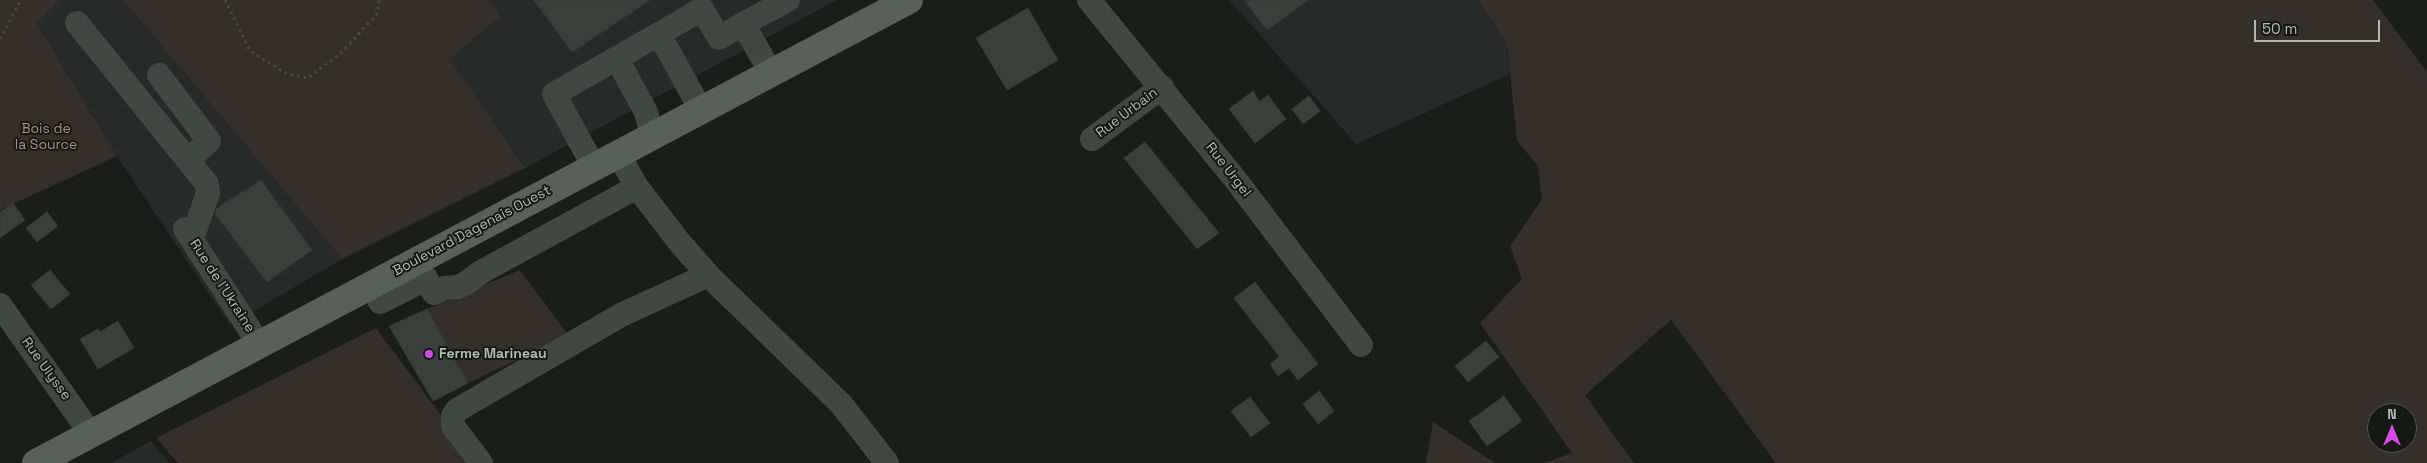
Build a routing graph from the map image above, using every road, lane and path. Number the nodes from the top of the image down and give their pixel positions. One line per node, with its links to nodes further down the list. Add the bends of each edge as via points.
1 (20, 0): 11 (path)
2 (226, 0): 3 (path, via 250,50 287,74 308,78 342,52 377,14)
3 (379, 0)
4 (788, 0): 9 (street)
5 (909, 0): 7 (main road, Boulevard Dagenais Ouest)
6 (1089, 0): 15 (street, Rue Urgel)
7 (880, 7): 13 (main road, Boulevard Dagenais Ouest)
8 (77, 23): 20 (street)
9 (743, 24): 10 (street, via 719,38 702,9); 13 (street)
10 (659, 34): 12 (street); 16 (street)
11 (0, 38)
12 (617, 59): 17 (street, via 646,112); 21 (street, via 554,94)
13 (771, 73): 16 (main road, Boulevard Dagenais Ouest)
14 (159, 75): 20 (street, via 209,141)
15 (1162, 87): 18 (street, Rue Urbain); 27 (street, Rue Urgel)
16 (701, 110): 17 (main road, Boulevard Dagenais Ouest)
17 (652, 136): 19 (main road, Boulevard Dagenais Ouest)
18 (1092, 139)
19 (618, 154): 21 (main road, Boulevard Dagenais Ouest); 22 (street)
20 (188, 160): 26 (street, Rue de l'Ukraine, via 209,188 195,230 187,233)
21 (594, 167): 23 (main road, Boulevard Dagenais Ouest)
22 (637, 187): 23 (street, via 458,287 434,293); 24 (street)
23 (421, 270): 26 (main road, Boulevard Dagenais Ouest, via 372,284)
24 (708, 275): 30 (street, via 621,315 457,410 453,426); 31 (street, via 841,404)
25 (0, 305): 28 (street, Rue Ulysse)
26 (259, 344): 28 (main road, Boulevard Dagenais Ouest)
27 (1361, 345)
28 (91, 434): 29 (main road, Boulevard Dagenais Ouest)
29 (45, 461)
30 (481, 463)
31 (887, 463)

